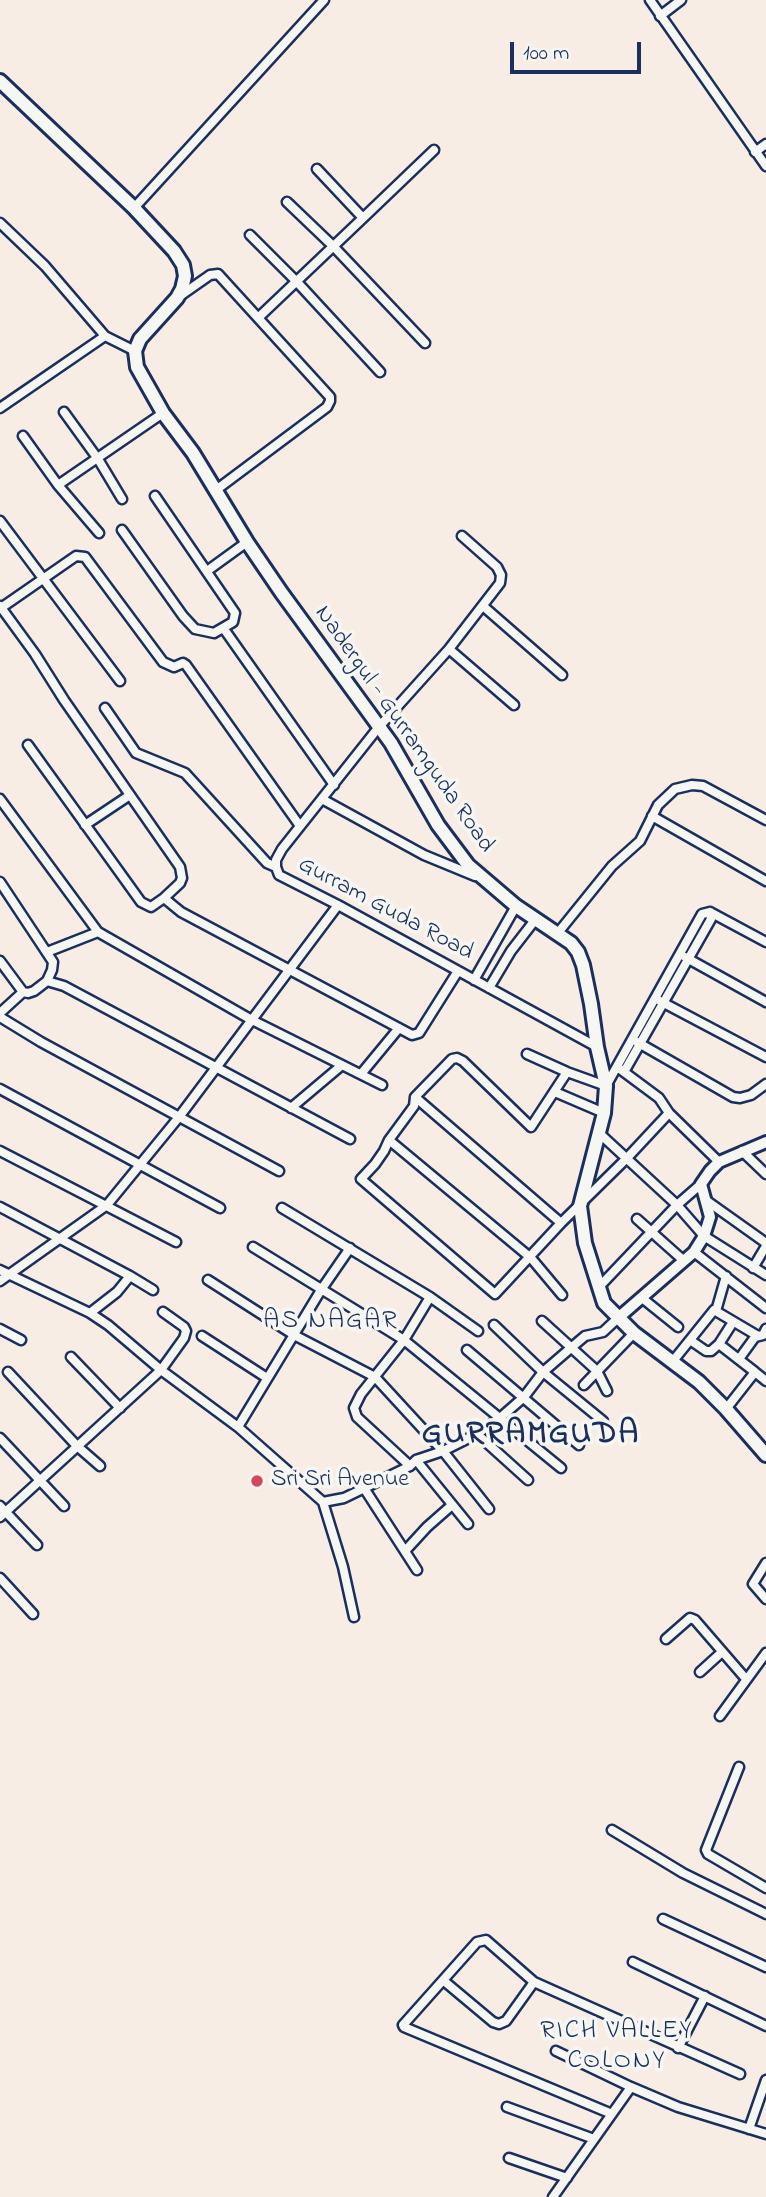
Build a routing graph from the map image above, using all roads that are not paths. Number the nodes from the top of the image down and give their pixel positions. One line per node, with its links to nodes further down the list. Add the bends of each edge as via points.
1 (324, 0): 12 (street)
2 (650, 0): 4 (street)
3 (681, 0): 4 (street)
4 (660, 16): 8 (street)
5 (0, 81): 12 (main road)
6 (766, 144): 8 (street)
7 (434, 150): 13 (street)
8 (755, 152): 9 (street)
9 (766, 166)
10 (317, 169): 13 (street)
11 (286, 202): 16 (street)
12 (134, 208): 18 (main road, via 183,265 185,276)
13 (363, 218): 16 (street)
14 (0, 223): 20 (street, via 46,265)
15 (250, 235): 17 (street)
16 (334, 247): 17 (street); 21 (street)
17 (297, 282): 19 (street); 23 (street)
18 (177, 298): 19 (street, via 215,274); 22 (main road, via 147,329)
19 (259, 317): 30 (street, via 330,401)
20 (105, 336): 22 (street); 24 (street)
21 (425, 343)
22 (135, 351): 26 (main road, Nadergul - Gurramguda Road, via 137,367)
23 (380, 372)
24 (0, 408)
25 (64, 412): 28 (street)
26 (163, 413): 28 (street); 30 (main road, Nadergul - Gurramguda Road)
27 (23, 436): 29 (street)
28 (98, 459): 29 (street); 32 (street)
29 (58, 485): 35 (street)
30 (216, 490): 37 (main road, Nadergul - Gurramguda Road)
31 (155, 496): 38 (street)
32 (122, 499)
33 (0, 520): 39 (street)
34 (122, 530): 42 (street, via 190,625 208,633)
35 (99, 533)
36 (462, 537): 40 (street, Gurram Guda Road, via 501,575)
37 (247, 542): 38 (street); 48 (main road, Nadergul - Gurramguda Road)
38 (207, 571): 42 (street, via 235,613)
39 (43, 579): 41 (street); 45 (street); 57 (street, via 76,556 89,560 163,662 186,665)
40 (483, 606): 43 (street, Gurram Guda Road); 44 (street)
41 (1, 607): 51 (street)
42 (224, 629): 50 (street)
43 (449, 649): 46 (street); 48 (street, Gurram Guda Road)
44 (562, 675)
45 (120, 681)
46 (514, 705)
47 (105, 708): 58 (street, via 136,753 185,773 267,863)
48 (378, 728): 50 (street, Gurram Guda Road); 59 (main road, Nadergul - Gurramguda Road, via 438,825 468,865)
49 (29, 745): 56 (street)
50 (334, 785): 53 (street, Gurram Guda Road)
51 (130, 795): 56 (street); 62 (street, via 182,873 180,883)
52 (0, 799): 67 (street)
53 (322, 799): 57 (street, Gurram Guda Road); 59 (street, via 424,855)
54 (652, 816): 55 (street, via 657,805 676,789 692,785 716,791); 60 (street); 68 (street, via 640,841 612,866)
55 (766, 820)
56 (85, 825): 62 (street, via 141,902 151,906)
57 (300, 826): 58 (street, Gurram Guda Road, via 282,849)
58 (276, 867): 63 (street, Gurram Guda Road, via 279,875)
59 (488, 881): 64 (main road, Nadergul - Gurramguda Road)
60 (766, 881)
61 (0, 882): 70 (street)
62 (164, 898): 74 (street, via 181,912)
63 (338, 905): 74 (street); 75 (street, Gurram Guda Road)
64 (516, 906): 66 (main road, Nadergul - Gurramguda Road); 76 (street)
65 (710, 912): 69 (street); 71 (street, via 702,914); 72 (street, via 711,919)
66 (535, 920): 68 (main road, Nadergul - Gurramguda Road); 78 (street)
67 (98, 932): 70 (street); 83 (street)
68 (557, 933): 86 (main road, Nadergul - Gurramguda Road, via 571,943 583,965)
69 (766, 942)
70 (47, 951): 77 (street, via 53,962)
71 (680, 954): 72 (street); 80 (street)
72 (688, 959): 80 (street); 81 (street)
73 (0, 961): 79 (street)
74 (289, 970): 83 (street); 84 (street)
75 (458, 971): 76 (street, Gurram Guda Road); 84 (street, via 419,1033 412,1035)
76 (474, 980): 78 (street, Gurram Guda Road)
77 (47, 981): 79 (street, via 34,991); 90 (street)
78 (489, 988): 86 (street, Gurram Guda Road)
79 (23, 992): 82 (street)
80 (659, 1001): 85 (street); 88 (street)
81 (766, 1002)
82 (0, 1015): 103 (street)
83 (250, 1019): 89 (street); 90 (street)
84 (399, 1028): 93 (street)
85 (636, 1041): 91 (street); 94 (street, via 733,1097 751,1095)
86 (597, 1047): 96 (main road, Nadergul - Gurramguda Road)
87 (527, 1054): 92 (street)
88 (766, 1057)
89 (342, 1065): 93 (street); 100 (street)
90 (215, 1068): 100 (street); 103 (street)
91 (621, 1069): 96 (street); 101 (street, via 659,1098)
92 (567, 1072): 96 (street); 98 (street)
93 (361, 1074): 95 (street)
94 (766, 1084)
95 (382, 1085)
96 (606, 1086): 102 (main road, Nadergul - Gurramguda Road)
97 (0, 1089): 112 (street)
98 (555, 1092): 99 (street, via 531,1127 457,1058); 102 (street)
99 (415, 1097): 106 (street, via 414,1106); 124 (street)
100 (291, 1108): 105 (street)
101 (669, 1113): 110 (street); 111 (street)
102 (604, 1114): 104 (main road, Nadergul - Gurramguda Road)
103 (179, 1116): 112 (street); 113 (street)
104 (599, 1133): 110 (street); 119 (main road, Nadergul - Gurramguda Road)
105 (350, 1139)
106 (389, 1140): 133 (street); 133 (street, via 361,1179 495,1294)
107 (766, 1142): 109 (street)
108 (0, 1151): 117 (street)
109 (742, 1151): 111 (street); 114 (street)
110 (627, 1158): 118 (street); 119 (street)
111 (719, 1161): 115 (street)
112 (140, 1165): 117 (street); 121 (street)
113 (279, 1171)
114 (766, 1174)
115 (701, 1184): 116 (street); 118 (street)
116 (707, 1201): 126 (street, via 710,1217); 129 (street)
117 (107, 1205): 127 (street); 128 (street)
118 (677, 1205): 125 (street); 126 (street)
119 (580, 1206): 124 (street); 143 (main road, Nadergul - Gurramguda Road, via 585,1243)
120 (0, 1207): 127 (street)
121 (220, 1208)
122 (282, 1208): 131 (street)
123 (637, 1219): 125 (street)
124 (561, 1223): 133 (street)
125 (652, 1231): 134 (street); 143 (street)
126 (704, 1236): 132 (street); 135 (street)
127 (60, 1239): 138 (street); 139 (street)
128 (176, 1242)
129 (766, 1244): 135 (street)
130 (253, 1247): 145 (street)
131 (351, 1248): 145 (street); 147 (street)
132 (694, 1252): 134 (street); 140 (street)
133 (531, 1258): 146 (street)
134 (683, 1260): 148 (street)
135 (753, 1268): 137 (street)
136 (0, 1270): 138 (street)
137 (766, 1275)
138 (9, 1276): 142 (street); 152 (street)
139 (130, 1276): 144 (street); 152 (street)
140 (726, 1276): 149 (street); 150 (street)
141 (208, 1280): 162 (street)
142 (0, 1281)
143 (599, 1287): 153 (main road, Nadergul - Gurramguda Road, via 604,1303)
144 (153, 1290)
145 (321, 1290): 162 (street); 166 (street)
146 (562, 1295)
147 (430, 1297): 160 (street); 166 (street)
148 (642, 1298): 153 (street); 157 (street)
149 (766, 1308)
150 (716, 1311): 155 (street); 167 (street, via 710,1312)
151 (163, 1312): 174 (street, via 186,1331)
152 (90, 1314): 174 (street)
153 (618, 1318): 161 (main road, Nadergul - Gurramguda Road); 169 (street, via 603,1332 585,1336)
154 (542, 1321): 169 (street)
155 (733, 1322): 164 (street); 168 (street)
156 (494, 1325): 177 (street)
157 (678, 1327)
158 (0, 1329): 165 (street)
159 (766, 1329): 164 (street)
160 (478, 1331)
161 (634, 1333): 173 (main road, Nadergul - Gurramguda Road); 175 (street)
162 (295, 1335): 179 (street); 180 (street)
163 (202, 1336): 180 (street)
164 (758, 1336): 172 (street)
165 (21, 1340)
166 (404, 1340): 179 (street); 187 (street)
167 (690, 1340): 168 (street, via 705,1351); 173 (street)
168 (719, 1343): 172 (street)
169 (572, 1348): 175 (street); 177 (street)
170 (467, 1350): 184 (street)
171 (71, 1357): 185 (street)
172 (738, 1359): 178 (street)
173 (673, 1361): 186 (main road, Nadergul - Gurramguda Road)
174 (161, 1370): 185 (street); 189 (street)
175 (597, 1371): 182 (street); 183 (street)
176 (8, 1372): 193 (street)
177 (543, 1372): 184 (street); 188 (street)
178 (755, 1372): 181 (street); 186 (street)
179 (375, 1377): 194 (street); 196 (street, via 354,1408 357,1417)
180 (267, 1378): 189 (street)
181 (766, 1381)
182 (584, 1385)
183 (607, 1391)
184 (524, 1397): 187 (street); 192 (street)
185 (120, 1408): 193 (street)
186 (726, 1409): 195 (main road, Nadergul - Gurramguda Road)
187 (500, 1418): 190 (street); 198 (street)
188 (603, 1421)
189 (238, 1427): 202 (street)
190 (477, 1434): 194 (street); 199 (street)
191 (0, 1438): 200 (street)
192 (579, 1445)
193 (78, 1446): 197 (street); 200 (street)
194 (443, 1451): 196 (street); 205 (street)
195 (766, 1455)
196 (413, 1463): 201 (street); 203 (street)
197 (100, 1466)
198 (561, 1468)
199 (528, 1480)
200 (38, 1481): 204 (street); 206 (street)
201 (363, 1488): 202 (street); 209 (street)
202 (323, 1502): 215 (street)
203 (452, 1505): 207 (street); 209 (street)
204 (64, 1506)
205 (489, 1509)
206 (2, 1512): 208 (street)
207 (468, 1524)
208 (37, 1545)
209 (405, 1551): 211 (street)
210 (766, 1563): 213 (street, via 753,1584)
211 (416, 1570)
212 (0, 1578): 214 (street)
213 (766, 1599)
214 (33, 1614)
215 (354, 1617)
216 (666, 1639): 217 (street, via 690,1618)
217 (722, 1652): 219 (street); 220 (street)
218 (766, 1653): 220 (street)
219 (699, 1672)
220 (746, 1679): 221 (street)
221 (720, 1716)
222 (738, 1766): 224 (street, via 706,1850)
223 (612, 1830): 225 (street, via 683,1873)
224 (766, 1888)
225 (766, 1914)
226 (663, 1919): 228 (street)
227 (633, 1962): 231 (street)
228 (766, 1967)
229 (444, 1981): 230 (street, via 486,1940); 230 (street, via 499,2024); 239 (street, via 404,2027)
230 (534, 1982): 233 (street)
231 (705, 1996): 232 (street); 233 (street)
232 (766, 2026)
233 (678, 2048): 235 (street)
234 (556, 2051): 237 (street)
235 (740, 2074)
236 (766, 2080): 240 (street)
237 (631, 2087): 239 (street); 240 (street)
238 (507, 2107): 242 (street)
239 (612, 2114): 242 (street)
240 (749, 2129): 241 (street)
241 (766, 2134)
242 (594, 2139): 244 (street)
243 (509, 2158): 244 (street)
244 (567, 2178): 245 (street)
245 (553, 2197)

